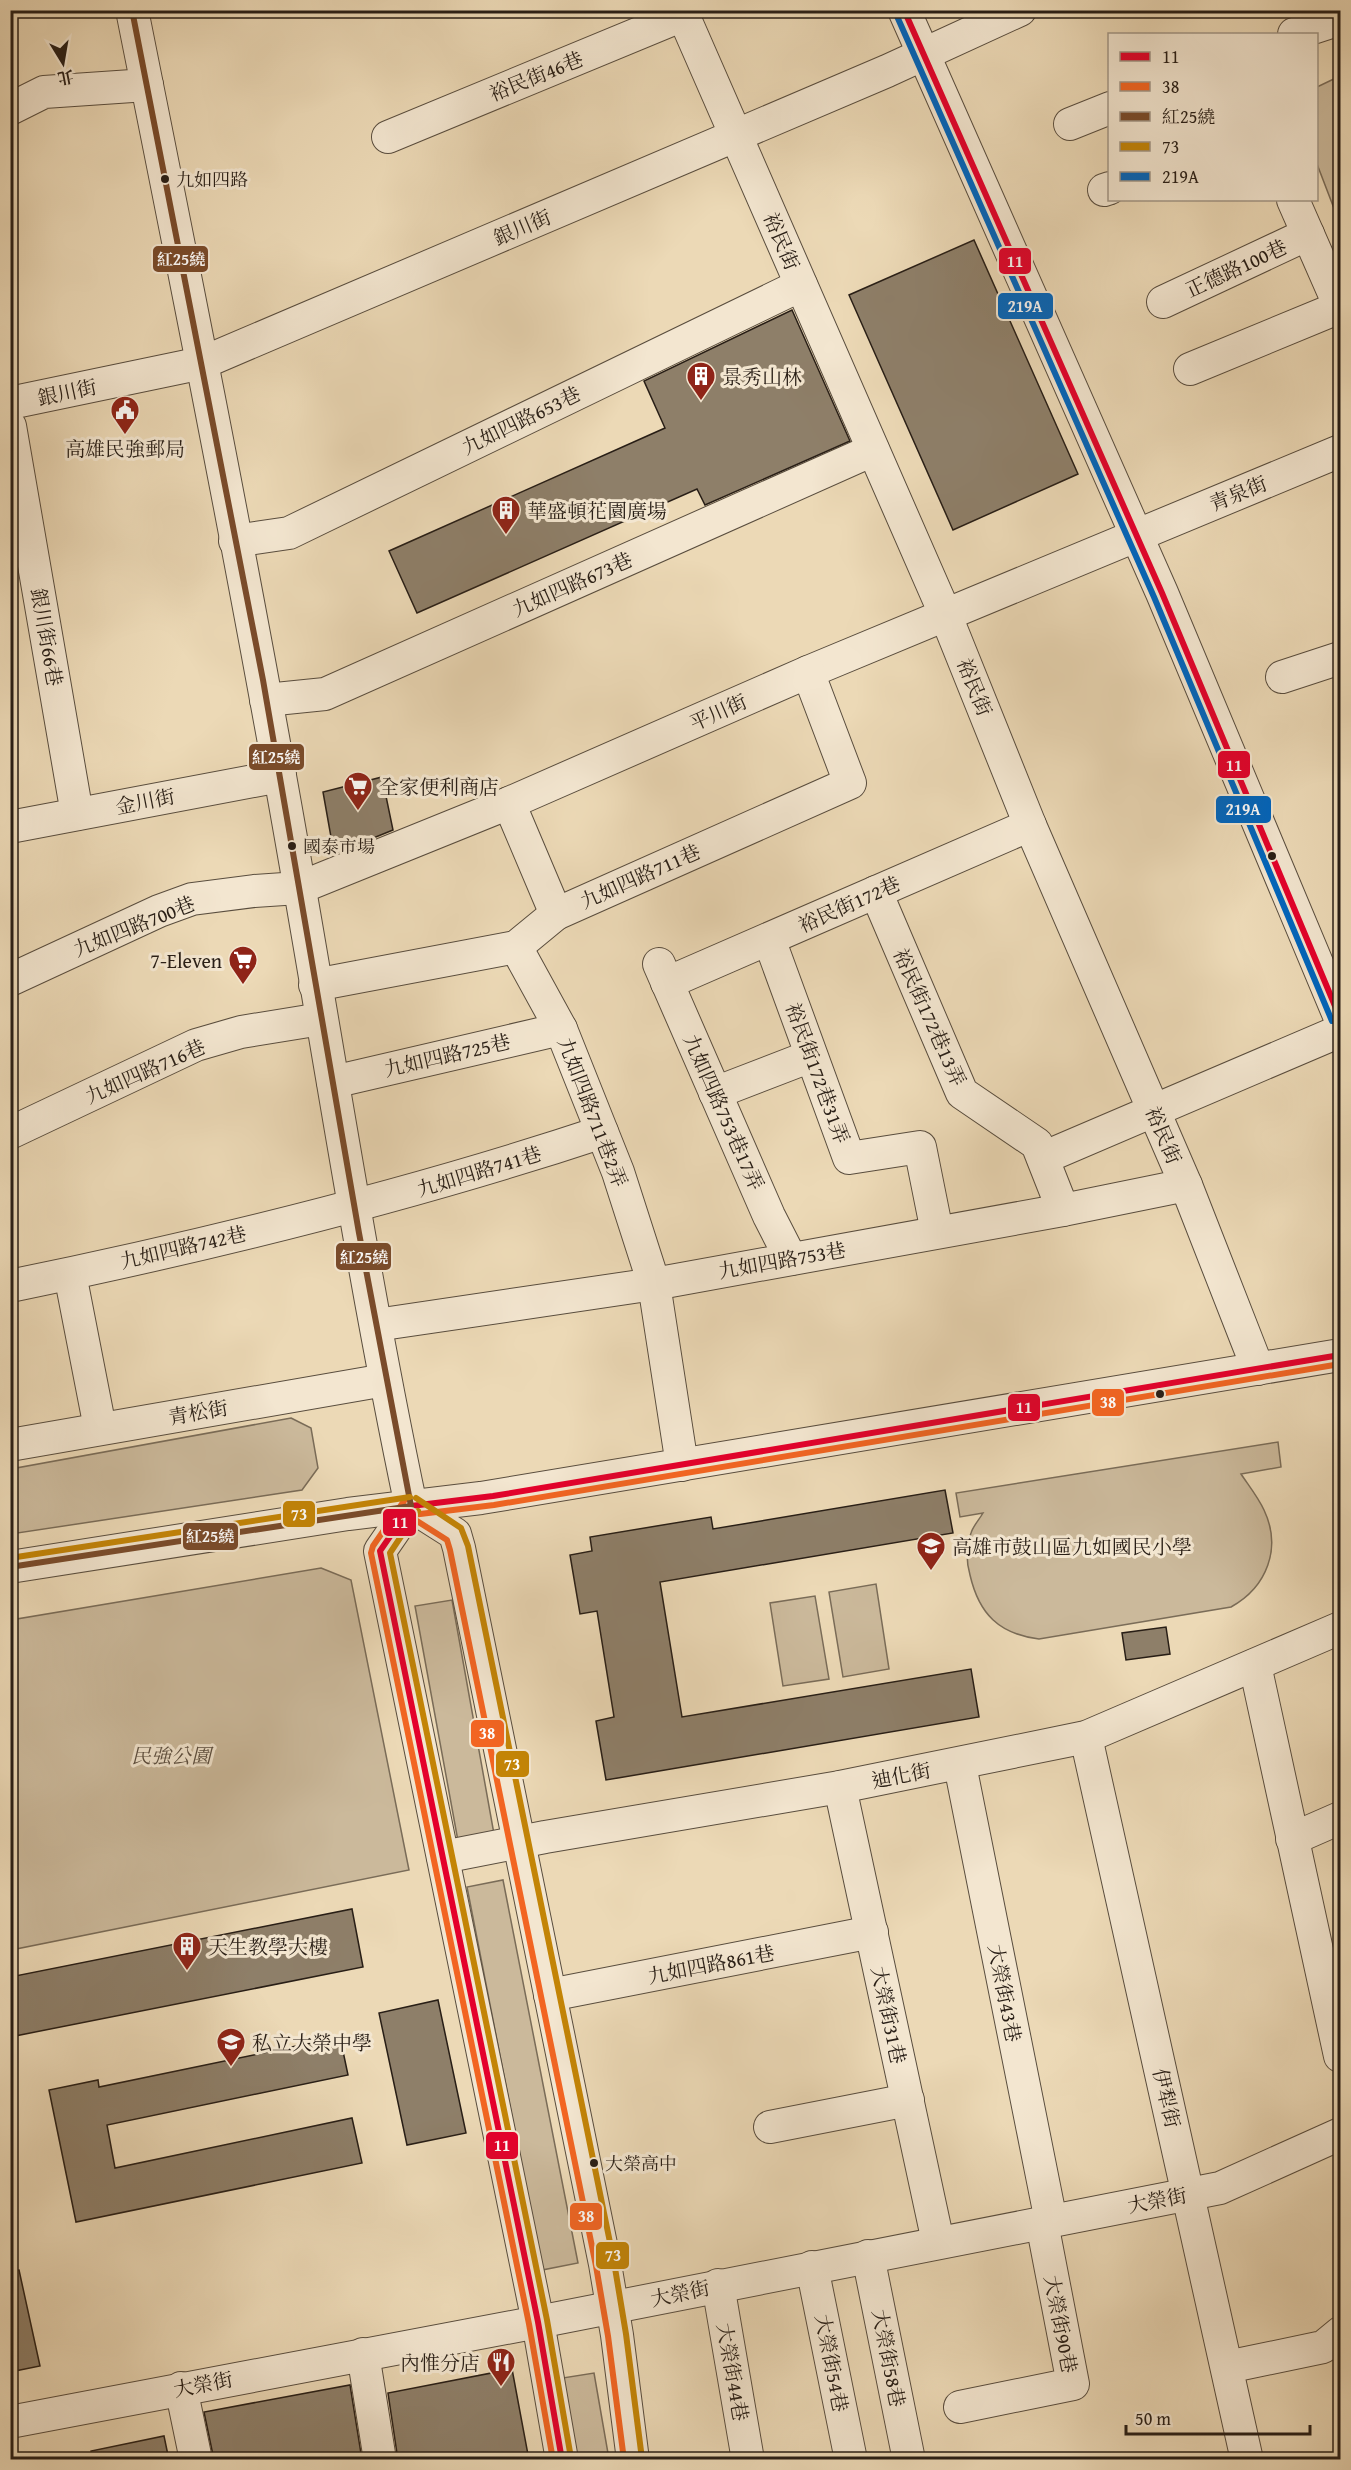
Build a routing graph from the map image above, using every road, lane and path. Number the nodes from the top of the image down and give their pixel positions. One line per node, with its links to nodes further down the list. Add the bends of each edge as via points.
1 (132, 10): 8 (street)
2 (904, 10): 7 (street)
3 (1020, 10): 7 (street, 銀川街)
4 (682, 13): 12 (street, 裕民街); 13 (street, 裕民街46巷)
5 (1341, 19): 6 (street)
6 (1297, 33)
7 (924, 54): 12 (street, 銀川街); 25 (street)
8 (147, 85): 9 (street, via 44,92); 19 (street)
9 (10, 109)
10 (1108, 109): 11 (street)
11 (1071, 124)
12 (737, 135): 16 (street, 裕民街); 19 (street, 銀川街)
13 (388, 137)
14 (1293, 201): 15 (street)
15 (1308, 234): 17 (street, 正德路100巷); 18 (street)
16 (801, 285): 23 (street, 裕民街); 26 (street, 九如四路653巷, via 289,532)
17 (1163, 302)
18 (1340, 307): 20 (street)
19 (202, 363): 21 (street, 銀川街); 26 (street)
20 (1190, 369)
21 (10, 404)
22 (10, 426): 34 (street, 銀川街66巷)
23 (873, 450): 27 (street, 裕民街); 31 (street, 九如四路673巷, via 325,694)
24 (1341, 451): 25 (street, 青泉街)
25 (1136, 535): 27 (street, 平川街); 45 (street)
26 (235, 541): 31 (street)
27 (946, 616): 29 (street, 平川街); 35 (street, 裕民街)
28 (1341, 658): 30 (street)
29 (808, 672): 33 (street, 平川街); 39 (street, 九如四路711巷, via 850,783)
30 (1282, 677)
31 (266, 700): 32 (street)
32 (280, 776): 34 (street, 金川街); 37 (street)
33 (509, 803): 37 (street, 平川街); 39 (street)
34 (77, 814): 36 (street, 金川街)
35 (1030, 825): 38 (street, 裕民街172巷); 52 (street, 裕民街)
36 (10, 827)
37 (299, 888): 43 (street, 九如四路700巷, via 192,899); 44 (street)
38 (876, 892): 40 (street, 裕民街172巷); 55 (street, 裕民街172巷13弄, via 962,1093 1037,1144)
39 (556, 914): 41 (street, 九如四路711巷)
40 (769, 939): 42 (street, 裕民街172巷); 49 (street, 裕民街172巷31弄)
41 (516, 947): 44 (street, 九如四路711巷); 47 (street, 九如四路711巷2弄)
42 (663, 973): 51 (street, 九如四路753巷17弄)
43 (10, 980)
44 (315, 985): 46 (street)
45 (1341, 1018)
46 (321, 1019): 50 (street); 54 (street, 九如四路716巷, via 241,1032 196,1045)
47 (561, 1029): 50 (street, 九如四路725巷); 53 (street, 九如四路711巷2弄)
48 (1341, 1031): 52 (street)
49 (811, 1056): 51 (street); 59 (street, 裕民街172巷31弄, via 849,1158 920,1147)
50 (333, 1082): 57 (street)
51 (715, 1093): 60 (street, 九如四路753巷17弄)
52 (1154, 1112): 55 (street); 56 (street, 裕民街)
53 (602, 1132): 57 (street, 九如四路741巷); 62 (street, 九如四路711巷2弄)
54 (10, 1133)
55 (1043, 1158): 58 (street, 裕民街172巷13弄)
56 (1186, 1185): 58 (street, 九如四路753巷); 66 (street, 裕民街)
57 (355, 1207): 61 (street, 九如四路742巷); 64 (street)
58 (1063, 1210): 59 (street, 九如四路753巷)
59 (937, 1232): 60 (street, 九如四路753巷)
60 (791, 1259): 62 (street, 九如四路753巷)
61 (70, 1274): 63 (street, 九如四路742巷); 68 (street)
62 (654, 1284): 64 (street, 九如四路753巷); 70 (street, 九如四路711巷2弄)
63 (10, 1286)
64 (376, 1325): 67 (street)
65 (1341, 1355): 66 (street)
66 (1258, 1368): 70 (street)
67 (385, 1380): 68 (street, 青松街); 71 (street)
68 (100, 1428): 69 (street, 青松街)
69 (10, 1445)
70 (682, 1465): 71 (street)
71 (411, 1506): 72 (street); 80 (street, via 455,1534); 81 (street, via 380,1551)
72 (10, 1567)
73 (1341, 1628): 74 (street, 迪化街)
74 (1255, 1665): 75 (street, 迪化街); 79 (street)
75 (1086, 1737): 76 (street, 迪化街); 89 (street, 伊犁街)
76 (960, 1764): 77 (street, 迪化街); 90 (street, 大榮街43巷)
77 (840, 1787): 80 (street, 迪化街); 82 (street, 大榮街31巷)
78 (1341, 1818): 79 (street)
79 (1292, 1839): 83 (street)
80 (519, 1842): 81 (street, 迪化街); 84 (street)
81 (443, 1857): 96 (street)
82 (872, 1932): 84 (street, 九如四路861巷); 86 (street, 大榮街31巷)
83 (1332, 1967): 85 (street)
84 (550, 1995): 95 (street)
85 (1341, 2056)
86 (908, 2100): 87 (street); 91 (street, 大榮街31巷)
87 (770, 2127)
88 (1341, 2134): 89 (street, 大榮街, via 1220,2188)
89 (1189, 2194): 90 (street, 大榮街); 99 (street, 伊犁街)
90 (1047, 2222): 91 (street, 大榮街); 101 (street, 大榮街90巷, via 1073,2384)
91 (938, 2242): 92 (street, 大榮街)
92 (868, 2256): 93 (street, 大榮街); 109 (street, 大榮街58巷)
93 (813, 2267): 94 (street, 大榮街); 108 (street, 大榮街54巷)
94 (718, 2285): 95 (street, 大榮街); 107 (street, 大榮街44巷)
95 (612, 2307): 96 (street, 大榮街); 106 (street)
96 (538, 2322): 98 (street, 大榮街); 105 (street)
97 (1341, 2332): 99 (street, via 1323,2347)
98 (363, 2354): 100 (street, 大榮街); 104 (street)
99 (1227, 2367): 110 (street, 伊犁街)
100 (181, 2388): 102 (street, 大榮街); 103 (street)
101 (960, 2407)
102 (10, 2422)
103 (196, 2460)
104 (380, 2460)
105 (562, 2460)
106 (633, 2460)
107 (748, 2460)
108 (851, 2460)
109 (909, 2460)
110 (1247, 2460)

